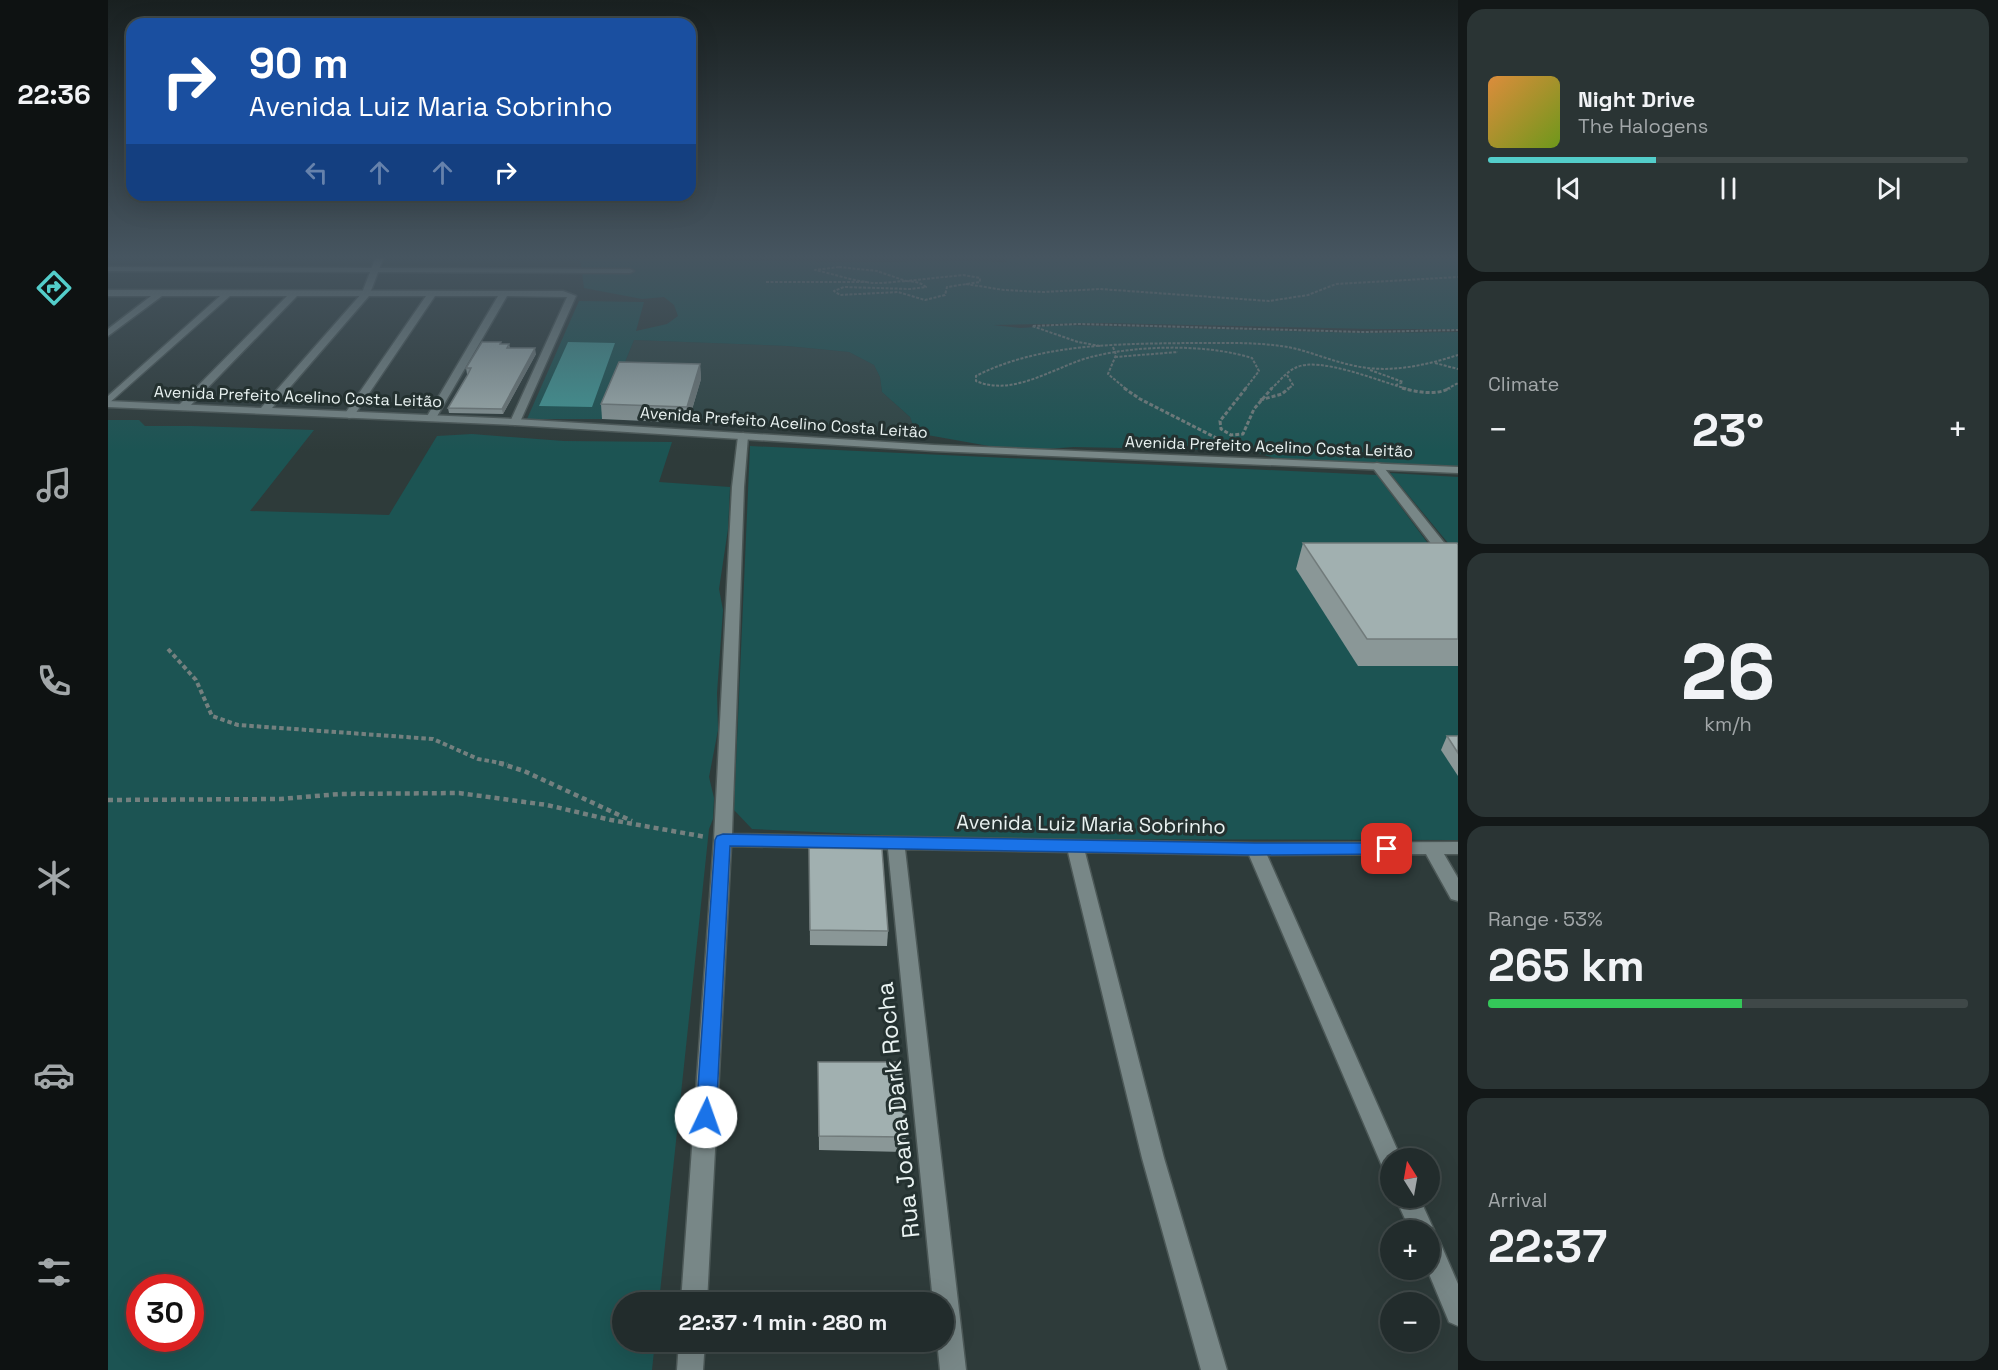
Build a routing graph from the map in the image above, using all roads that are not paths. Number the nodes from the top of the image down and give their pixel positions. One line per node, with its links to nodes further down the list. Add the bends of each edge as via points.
1 (121, 323): 8 (street)
2 (195, 323): 9 (street)
3 (266, 323): 10 (street)
4 (341, 323): 11 (street)
5 (412, 323): 12 (street)
6 (487, 323): 13 (street)
7 (560, 323): 14 (street)
8 (108, 333)
9 (108, 402): 10 (street, Avenida Prefeito Acelino Costa Leitão)
10 (183, 407): 11 (street, Avenida Prefeito Acelino Costa Leitão)
11 (264, 411): 12 (street, Avenida Prefeito Acelino Costa Leitão)
12 (349, 414): 13 (street, Avenida Prefeito Acelino Costa Leitão)
13 (431, 418): 14 (street, Avenida Prefeito Acelino Costa Leitão)
14 (515, 422): 15 (street, Avenida Prefeito Acelino Costa Leitão)
15 (743, 435): 16 (street, Avenida Prefeito Acelino Costa Leitão, via 934,448); 19 (street)
16 (1377, 466): 17 (street, Avenida Prefeito Acelino Costa Leitão); 18 (street)
17 (1458, 470)
18 (1458, 569)
19 (723, 840): 20 (street, Avenida Luiz Maria Sobrinho); 28 (street)
20 (896, 844): 21 (street, Avenida Luiz Maria Sobrinho); 32 (street, Rua Joana Dark Rocha)
21 (1075, 846): 22 (street, Avenida Luiz Maria Sobrinho); 33 (street, via 1153,1158)
22 (1255, 849): 23 (street, Avenida Luiz Maria Sobrinho); 26 (street)
23 (1431, 849): 24 (street, Avenida Luiz Maria Sobrinho); 25 (street)
24 (1458, 849)
25 (1458, 894)
26 (1386, 1148)
27 (1440, 1271): 29 (street)
28 (695, 1292)
29 (1458, 1313)
30 (691, 1352): 31 (street)
31 (690, 1370)
32 (953, 1370)
33 (1214, 1370)

